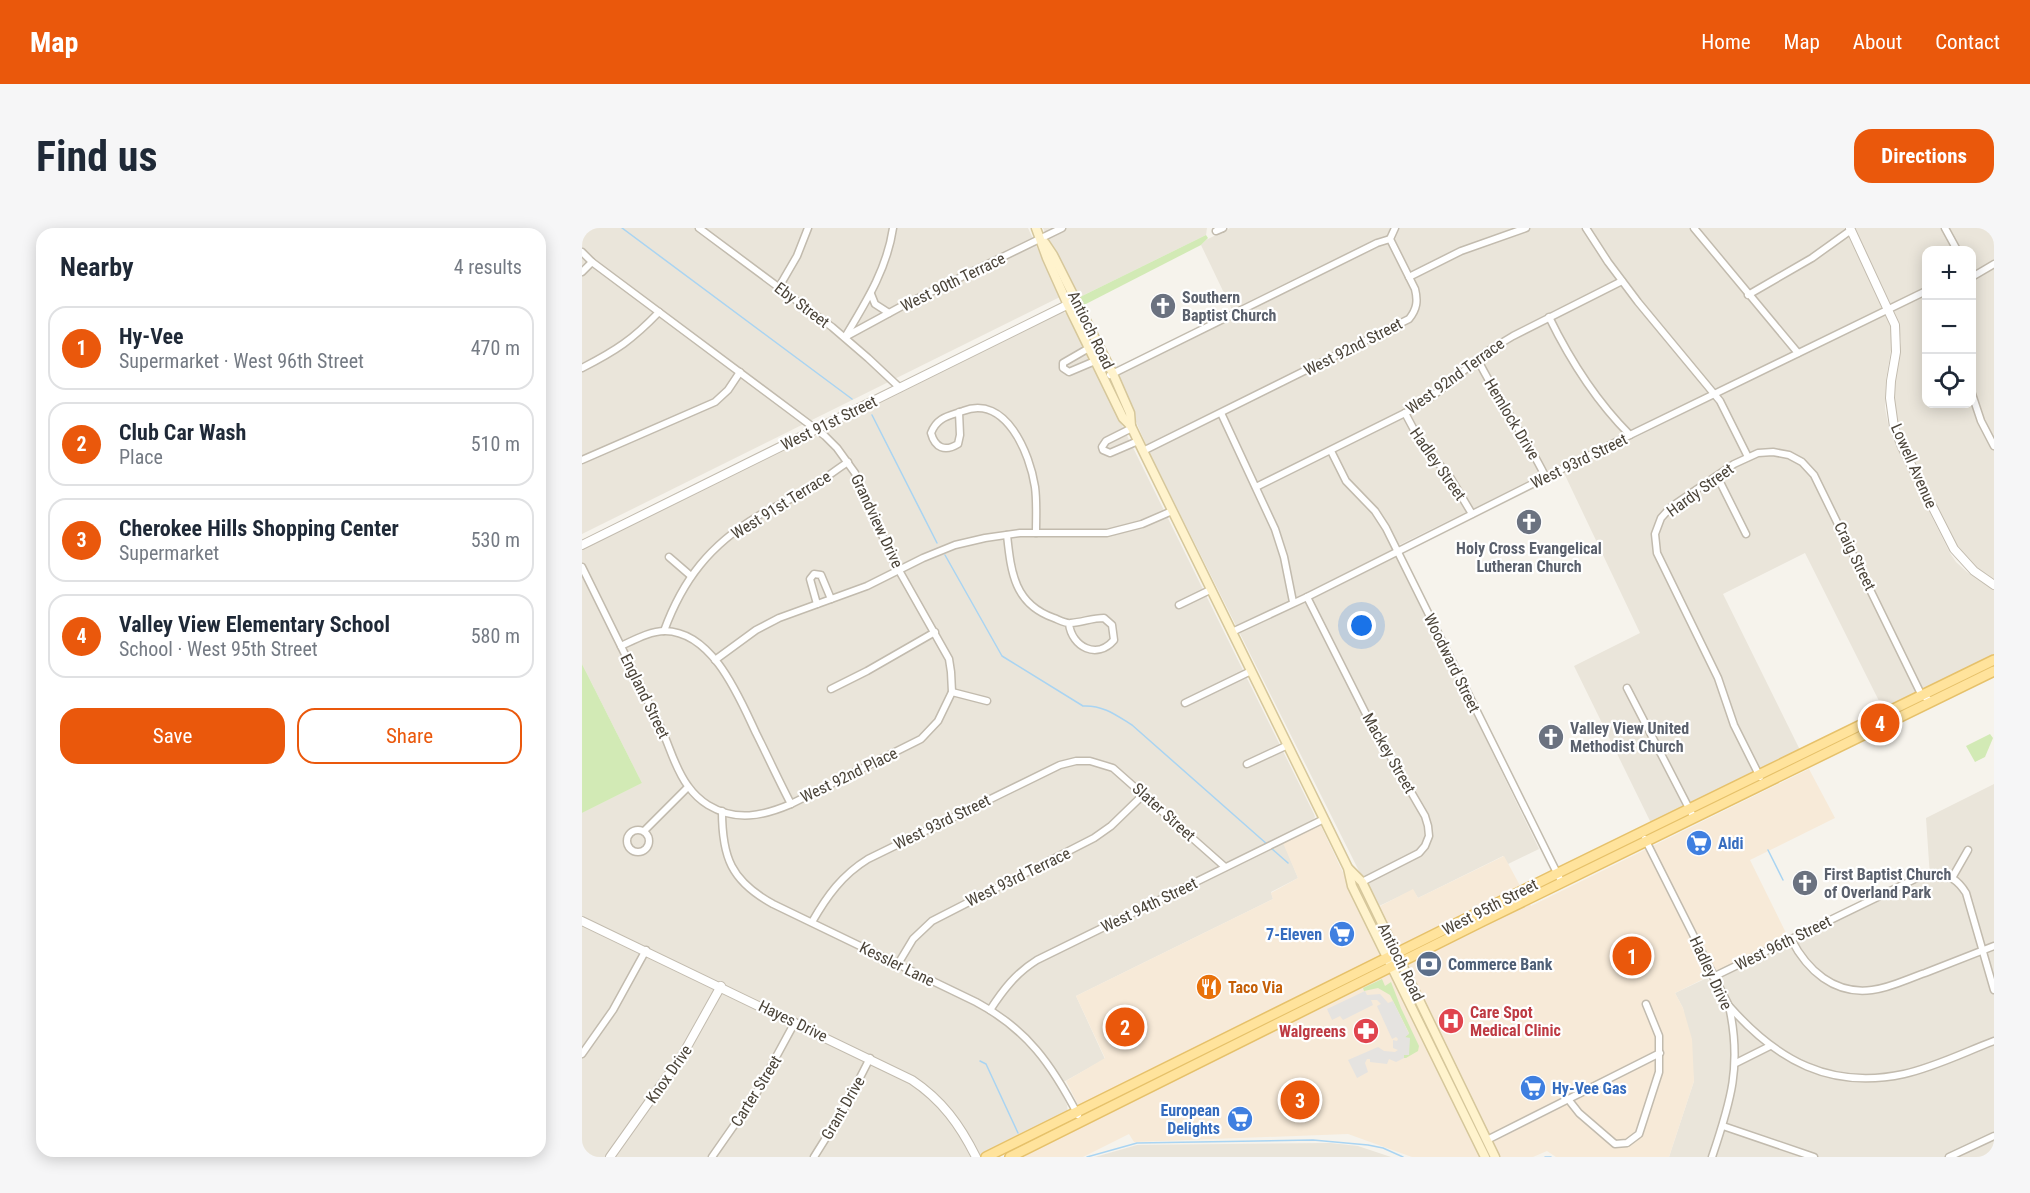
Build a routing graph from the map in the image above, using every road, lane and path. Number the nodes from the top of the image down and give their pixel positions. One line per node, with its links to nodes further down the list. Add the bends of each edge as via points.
1 (699, 228): 15 (street, Eby Street)
2 (713, 228): 15 (street)
3 (808, 228): 26 (street)
4 (893, 228): 28 (street)
5 (1036, 228): 16 (main road, Antioch Road)
6 (1062, 228): 16 (street, West 90th Terrace)
7 (1223, 228): 14 (street)
8 (1395, 228): 17 (street)
9 (1526, 228): 24 (street, via 1461,251)
10 (1586, 228): 25 (street, Hardy Street)
11 (1694, 228): 29 (street)
12 (1945, 228): 18 (street)
13 (1850, 229): 29 (street, via 1803,264); 31 (street, Lowell Avenue)
14 (1216, 231)
15 (708, 234): 26 (street, Eby Street)
16 (1041, 238): 30 (main road, Antioch Road, via 1047,258); 33 (street, West 90th Terrace)
17 (1390, 239): 24 (street); 42 (street)
18 (1955, 246)
19 (582, 252): 20 (street, Grandview Drive)
20 (592, 262): 22 (street); 32 (street, Grandview Drive)
21 (1994, 264): 23 (street)
22 (582, 272)
23 (1976, 274)
24 (1409, 277): 48 (street, West 92nd Street, via 1417,303 1403,323)
25 (1622, 281): 34 (street, West 92nd Terrace); 45 (street, Hardy Street)
26 (778, 287): 35 (street, Eby Street)
27 (1922, 293): 31 (street, West 93rd Street)
28 (871, 294): 33 (street, via 875,304); 35 (street)
29 (1748, 294): 37 (street)
30 (1072, 303): 36 (main road, Antioch Road); 42 (main road, Antioch Road); 44 (street, West 91st Street)
31 (1889, 309): 37 (street, West 93rd Street); 74 (street, Lowell Avenue, via 1897,339 1890,387 1894,427 1954,549)
32 (660, 312): 40 (street, via 629,342); 41 (street, Grandview Drive)
33 (889, 313): 35 (street, West 90th Terrace)
34 (1549, 317): 38 (street, West 92nd Terrace); 52 (street, via 1576,369)
35 (845, 337): 44 (street, Eby Street)
36 (1089, 348): 39 (main road, Antioch Road); 39 (street, Antioch Road, via 1063,363 1063,368 1069,372)
37 (1798, 353): 45 (street, West 93rd Street)
38 (1478, 360): 49 (street, West 92nd Terrace); 61 (street, Hemlock Drive)
39 (1095, 361): 43 (main road, Antioch Road)
40 (582, 368)
41 (740, 372): 51 (street, Grandview Drive); 58 (street, via 715,402)
42 (1113, 374): 43 (street); 50 (main road, Antioch Road, via 1130,413)
43 (1103, 378): 50 (main road, Antioch Road)
44 (900, 388): 51 (street, West 91st Street)
45 (1715, 394): 52 (street, West 93rd Street); 57 (street, Hardy Street)
46 (1976, 408): 54 (street)
47 (959, 412): 47 (street, via 939,420 933,427 931,433 937,446 943,449 958,444); 65 (street, via 974,407 988,410 1014,431 1035,487)
48 (1221, 413): 55 (street, West 92nd Street); 62 (street)
49 (1405, 413): 56 (street, West 92nd Terrace); 64 (street, Hadley Street, via 1421,443 1460,490)
50 (1131, 427): 53 (main road, Antioch Road); 53 (street, via 1106,441 1103,450 1110,453)
51 (816, 429): 59 (street, Grandview Drive); 68 (street, West 91st Street)
52 (1630, 435): 61 (street, West 93rd Street)
53 (1138, 441): 55 (main road, Antioch Road)
54 (1994, 446)
55 (1143, 451): 63 (main road, Antioch Road)
56 (1331, 451): 62 (street, West 92nd Terrace); 69 (street, Woodward Street, via 1347,481 1381,520)
57 (1748, 457): 60 (street, Hardy Street); 94 (street, Craig Street, via 1758,453 1784,454 1802,462 1814,475)
58 (582, 460)
59 (848, 462): 72 (street, Grandview Drive); 73 (street, West 91st Terrace, via 739,528)
60 (1717, 476): 66 (street); 101 (street, Hardy Street, via 1665,513 1655,544)
61 (1546, 477): 64 (street, West 93rd Street)
62 (1256, 487): 78 (street, via 1280,543)
63 (1172, 511): 65 (street, via 1107,533); 75 (main road, Antioch Road)
64 (1472, 514): 69 (street, West 93rd Street)
65 (1036, 533): 67 (street)
66 (1746, 534)
67 (1006, 535): 72 (street, via 955,545); 81 (street, via 1012,573 1021,593 1034,608)
68 (582, 545)
69 (1397, 551): 76 (street, West 93rd Street); 114 (street, Woodward Street)
70 (669, 557): 73 (street)
71 (582, 567): 85 (street, England Street)
72 (899, 570): 77 (street); 83 (street, Grandview Drive)
73 (691, 576): 82 (street, West 91st Terrace, via 676,599)
74 (1994, 585)
75 (1210, 590): 80 (street); 84 (main road, Antioch Road)
76 (1307, 597): 78 (street, West 93rd Street); 116 (street, Mackey Street, via 1428,826 1429,836 1419,853)
77 (831, 599): 79 (street); 79 (street, via 821,575 814,574 810,579)
78 (1293, 602): 84 (street, West 93rd Street)
79 (817, 604): 86 (street, via 761,627)
80 (1179, 605)
81 (1069, 624): 81 (street, via 1104,618 1112,625 1114,640 1104,650 1087,649 1070,631)
82 (664, 631): 85 (street); 86 (street, via 691,639)
83 (935, 632): 92 (street); 93 (street, Grandview Drive, via 949,659)
84 (1232, 632): 88 (main road, Antioch Road)
85 (621, 646): 103 (street, England Street)
86 (715, 660): 105 (street, via 735,691)
87 (1994, 660): 90 (main road, West 95th Street)
88 (1251, 671): 97 (street); 98 (main road, Antioch Road)
89 (1994, 671): 90 (main road, West 95th Street)
90 (1971, 677): 94 (main road, West 95th Street); 96 (main road, West 95th Street)
91 (1627, 688): 107 (street)
92 (831, 689)
93 (952, 692): 95 (street); 105 (street, West 92nd Place, via 938,722 921,739)
94 (1921, 694): 96 (street, Craig Street); 101 (main road, West 95th Street)
95 (987, 701)
96 (1932, 702): 102 (main road, West 95th Street)
97 (1185, 703)
98 (1288, 745): 100 (street); 108 (main road, Antioch Road)
99 (1098, 762): 104 (street, Slater Street, via 1121,774); 119 (street, West 93rd Street, via 1060,765 868,858 841,879)
100 (1248, 764)
101 (1759, 775): 102 (street, Hardy Street); 107 (main road, West 95th Street)
102 (1764, 784): 107 (main road, West 95th Street)
103 (688, 786): 106 (street, England Street, via 707,804); 109 (street)
104 (1144, 794): 112 (street, Slater Street); 127 (street, West 93rd Terrace, via 1094,838 932,921 913,939)
105 (791, 804): 106 (street, West 92nd Place, via 755,816)
106 (722, 811): 119 (street, Kessler Lane, via 726,854 740,880 757,895)
107 (1692, 814): 110 (main road, West 95th Street)
108 (1324, 819): 112 (street, West 94th Street); 113 (main road, Antioch Road)
109 (644, 831)
110 (1644, 837): 114 (main road, West 95th Street); 117 (main road, West 95th Street); 129 (street, Hadley Drive)
111 (1968, 850): 115 (street)
112 (1226, 867): 134 (street, West 94th Street, via 1027,966 1005,987)
113 (1348, 868): 116 (main road, Antioch Road); 125 (main road, Antioch Road, via 1352,886)
114 (1556, 874): 117 (street, Woodward Street); 124 (main road, West 95th Street)
115 (1952, 878): 120 (street, West 96th Street, via 1938,873 1921,876); 123 (street, via 1966,892)
116 (1362, 882): 124 (main road, Antioch Road)
117 (1562, 883): 126 (main road, West 95th Street)
118 (582, 921): 122 (street, Hayes Drive)
119 (812, 922): 127 (street, Kessler Lane)
120 (1791, 939): 123 (street, via 1819,976 1856,990 1888,987); 129 (street, West 96th Street)
121 (1994, 946): 123 (street)
122 (646, 950): 130 (street, Hayes Drive); 139 (street, via 613,1010)
123 (1981, 951): 131 (street)
124 (1397, 954): 125 (main road, West 95th Street); 126 (main road, Antioch Road)
125 (1387, 958): 128 (main road, Antioch Road); 143 (main road, West 95th Street)
126 (1401, 963): 128 (main road, West 95th Street); 147 (main road, Antioch Road)
127 (898, 964): 134 (street, Kessler Lane)
128 (1392, 968): 144 (main road, West 95th Street); 154 (main road, Antioch Road)
129 (1713, 977): 133 (street, Hadley Drive)
130 (721, 986): 135 (street, Hayes Drive); 148 (street, Knox Drive, via 683,1054)
131 (1994, 990)
132 (1646, 1004): 138 (street, via 1657,1029)
133 (1729, 1006): 137 (street); 141 (street, Hadley Drive)
134 (990, 1010): 143 (street, Kessler Lane, via 1036,1048)
135 (795, 1022): 140 (street, Hayes Drive); 149 (street, Carter Street, via 756,1094)
136 (1994, 1041): 137 (street, via 1924,1068 1877,1078 1825,1073)
137 (1770, 1046): 141 (street)
138 (1660, 1053): 142 (street); 142 (street, via 1656,1083 1639,1134 1633,1140 1620,1145 1611,1141)
139 (582, 1054)
140 (870, 1058): 150 (street, Grant Drive); 151 (street, Hayes Drive, via 912,1080 937,1099 958,1124)
141 (1736, 1063): 145 (street, Hadley Drive)
142 (1569, 1099): 147 (street)
143 (1076, 1112): 144 (street, Kessler Lane); 152 (main road, West 95th Street)
144 (1081, 1122): 153 (main road, West 95th Street)
145 (1723, 1126): 156 (street, Hadley Drive); 157 (street)
146 (1994, 1136): 158 (street)
147 (1487, 1140): 155 (main road, Antioch Road)
148 (609, 1157)
149 (712, 1157)
150 (814, 1157)
151 (976, 1157)
152 (986, 1157)
153 (1010, 1157)
154 (1485, 1157)
155 (1495, 1157)
156 (1712, 1157)
157 (1814, 1157)
158 (1949, 1157)

